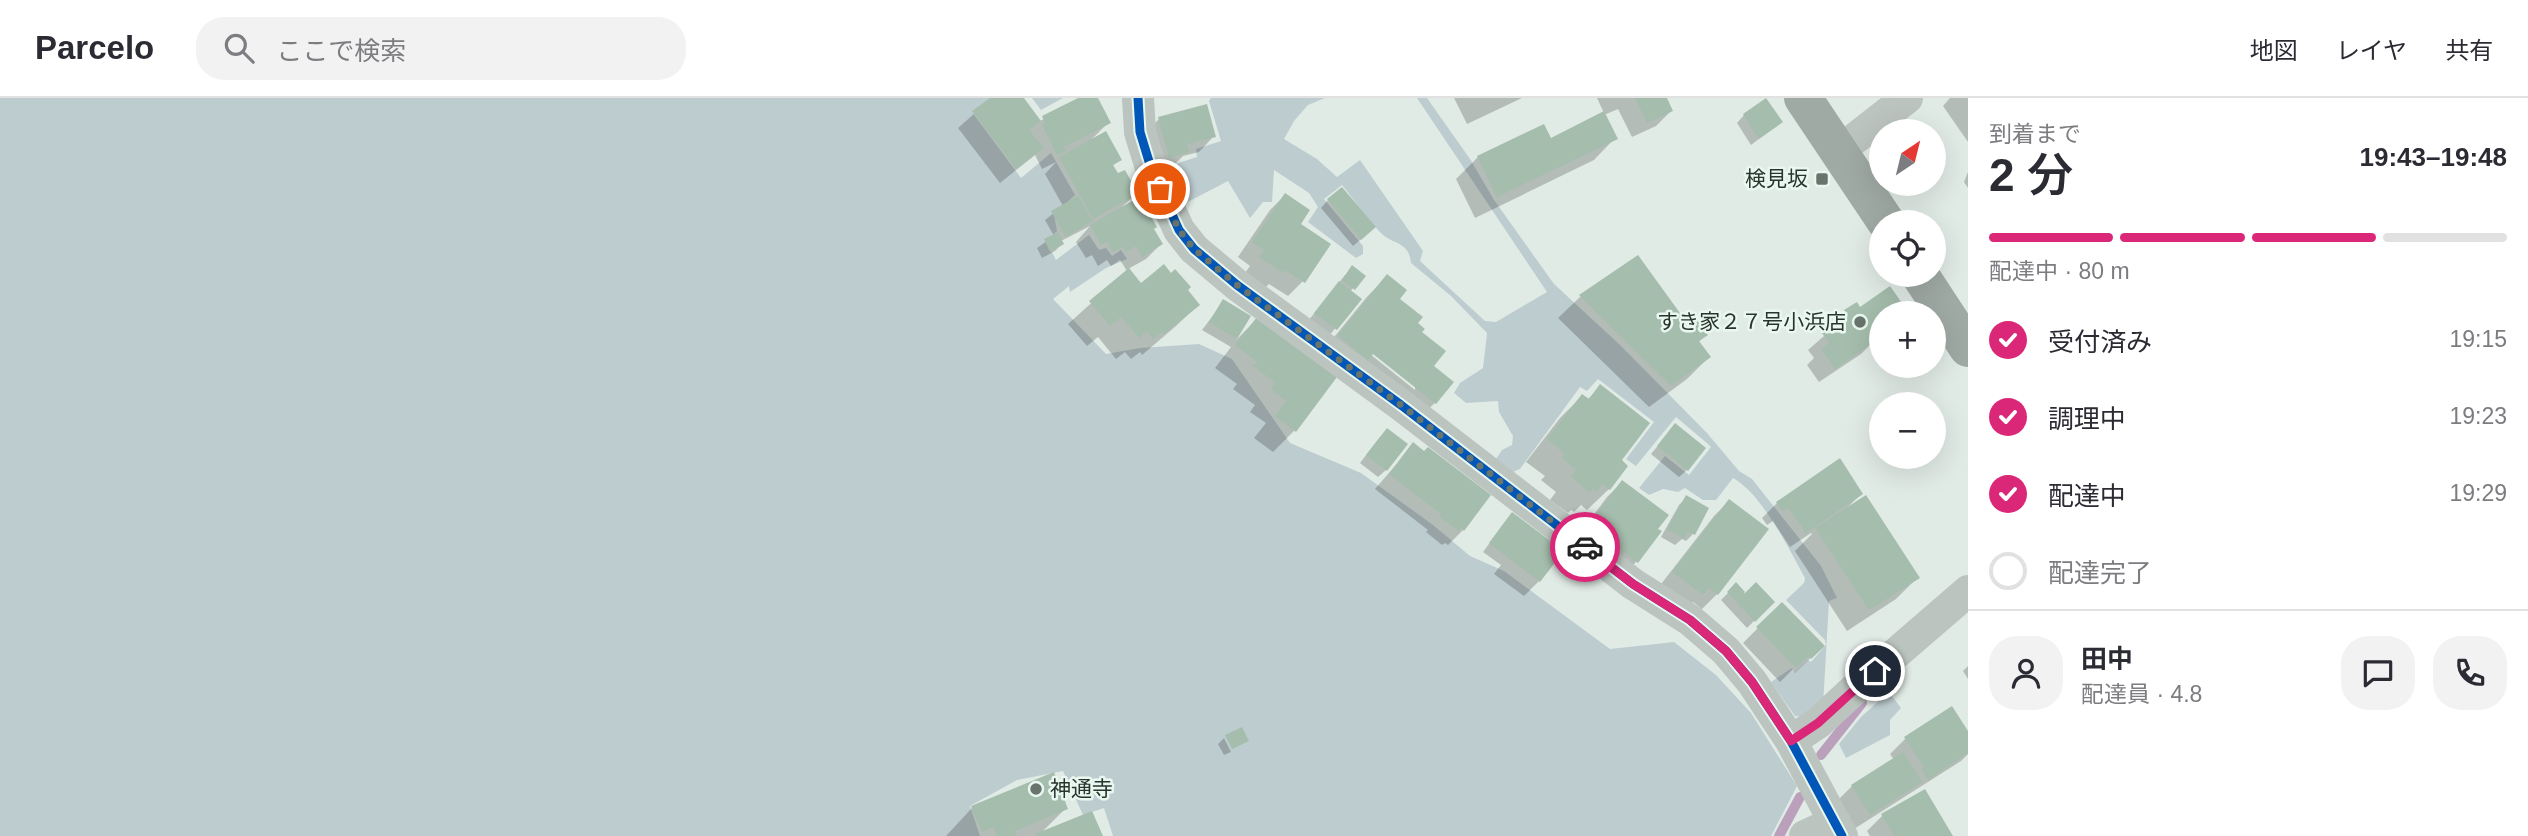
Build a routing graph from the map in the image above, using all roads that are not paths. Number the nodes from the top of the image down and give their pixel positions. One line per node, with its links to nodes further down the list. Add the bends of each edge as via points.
1 (1138, 98): 9 (street, via 1140,132 1151,168 1179,230 1194,249 1633,584 1690,620 1726,651 1752,682)
2 (1803, 98): 4 (highway)
3 (1908, 98): 4 (street)
4 (1839, 151): 5 (highway)
5 (1878, 210)
6 (1928, 287): 7 (highway)
7 (1968, 348)
8 (1968, 591): 9 (street, via 1818,723)
9 (1791, 741): 10 (street)
10 (1838, 829): 11 (street)
11 (1805, 836)

